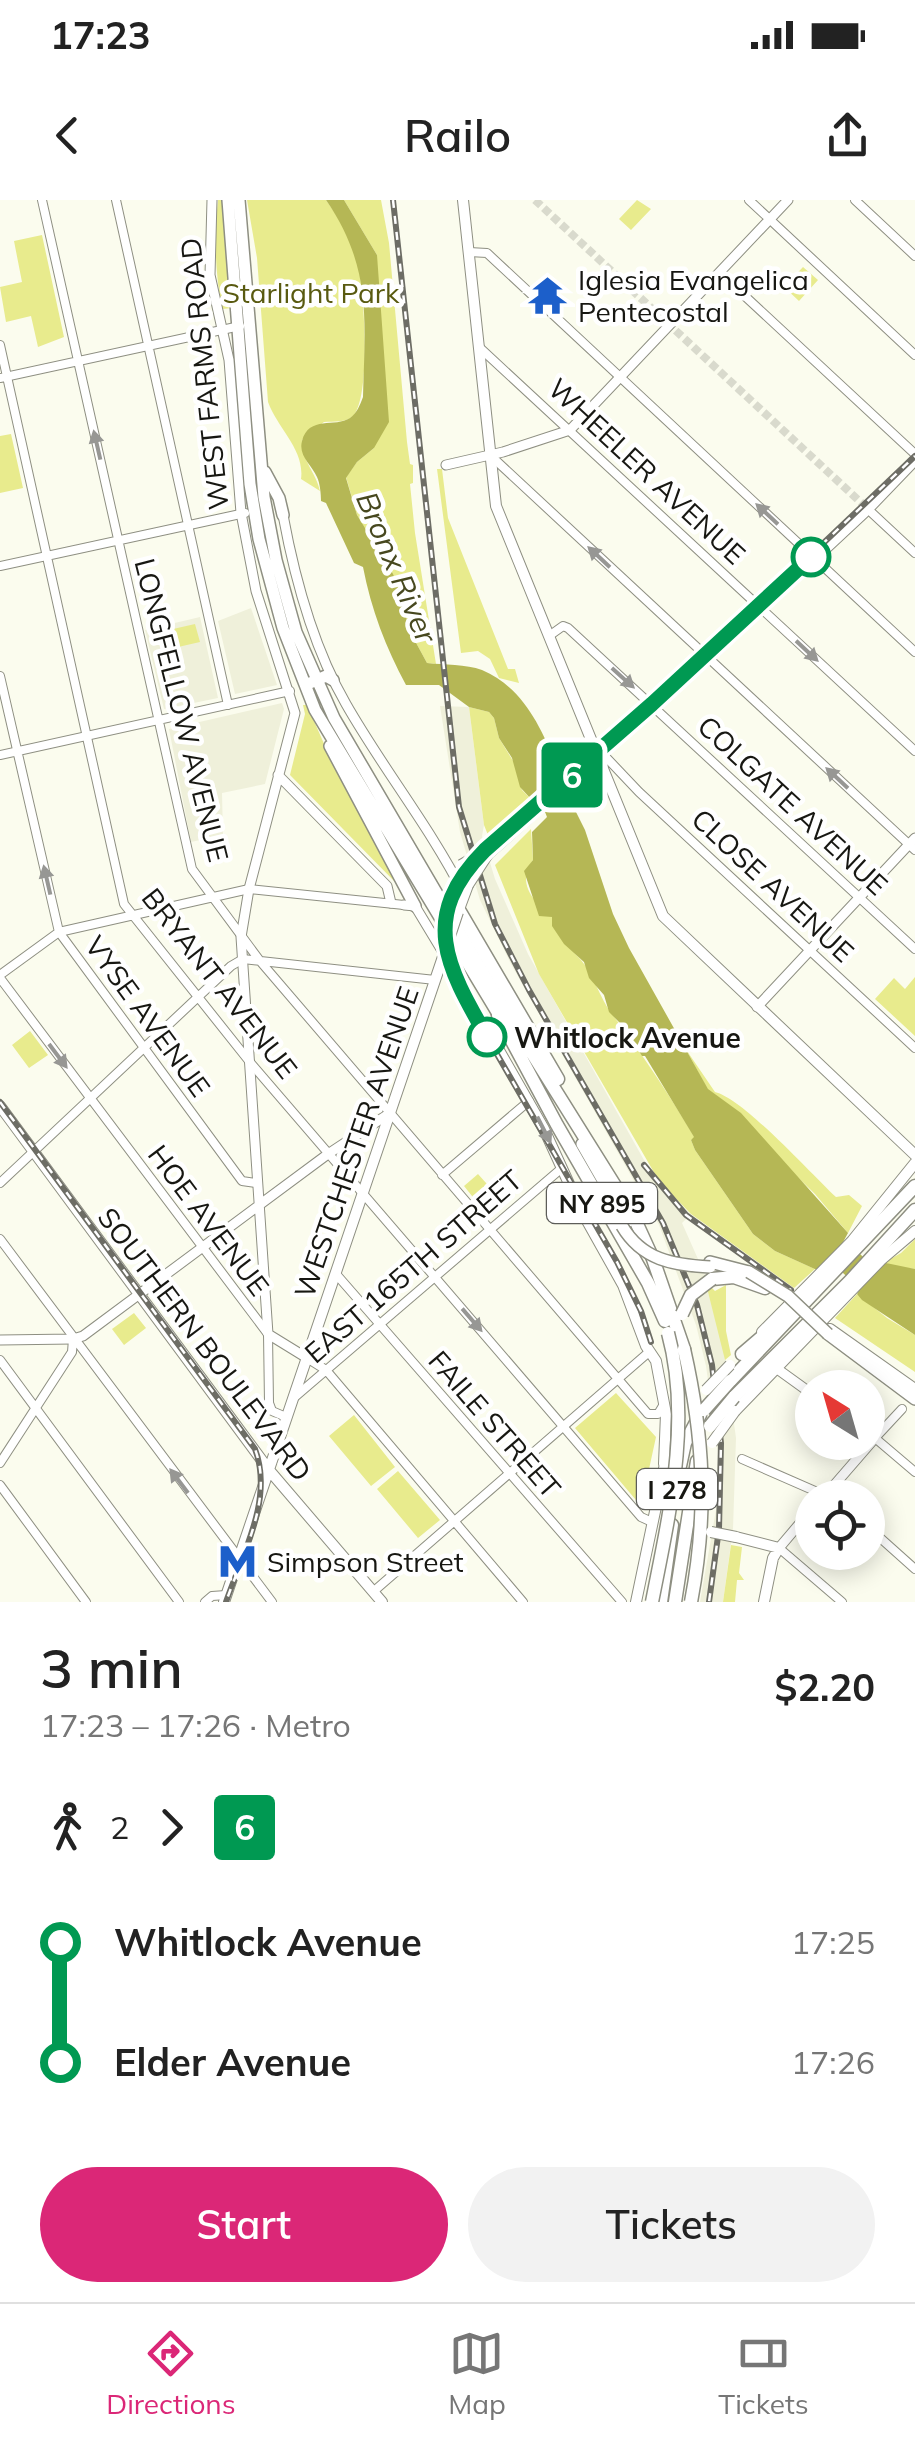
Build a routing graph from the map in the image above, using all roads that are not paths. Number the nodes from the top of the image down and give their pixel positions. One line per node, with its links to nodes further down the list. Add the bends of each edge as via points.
1 (42, 200): 20 (street, LONGFELLOW AVENUE)
2 (116, 200): 17 (street)
3 (212, 200): 15 (street, WEST FARMS ROAD, via 209,263)
4 (228, 200): 14 (main road, NY 895)
5 (239, 200): 14 (main road, NY 895)
6 (463, 200): 11 (main road)
7 (749, 200): 10 (street)
8 (788, 200): 10 (street)
9 (855, 200): 12 (street)
10 (770, 220): 13 (street); 19 (street)
11 (469, 252): 18 (main road); 22 (street, via 487,253)
12 (915, 256)
13 (720, 273): 22 (street); 25 (street)
14 (243, 326): 15 (street); 26 (main road, NY 895); 28 (main road, NY 895)
15 (222, 328): 17 (street); 28 (street, WEST FARMS ROAD)
16 (0, 345): 21 (street, BRYANT AVENUE)
17 (149, 345): 20 (street); 31 (street)
18 (479, 347): 23 (street, WHEELER AVENUE); 24 (main road)
19 (915, 355)
20 (78, 361): 21 (street); 32 (street, LONGFELLOW AVENUE, one-way to 20)
21 (4, 377): 34 (street, BRYANT AVENUE)
22 (622, 379): 23 (street); 35 (street, one-way to 22)
23 (570, 430): 24 (street); 37 (street, WHEELER AVENUE)
24 (490, 455): 27 (street); 38 (main road, via 496,508); 40 (street, one-way to 24)
25 (915, 457): 35 (main road, WESTCHESTER AVENUE)
26 (260, 459): 28 (main road, NY 895); 30 (main road)
27 (446, 465)
28 (253, 511): 30 (street); 31 (street); 43 (main road, NY 895); 44 (street, WEST FARMS ROAD, via 256,591)
29 (872, 513): 33 (street)
30 (283, 515): 42 (street, via 298,586)
31 (188, 524): 32 (street); 45 (street)
32 (118, 540): 34 (street); 48 (street, LONGFELLOW AVENUE)
33 (915, 553)
34 (47, 556): 36 (street); 49 (street, BRYANT AVENUE)
35 (814, 558): 37 (main road, WESTCHESTER AVENUE); 39 (street)
36 (0, 566)
37 (761, 608): 40 (main road, WESTCHESTER AVENUE); 51 (street, WHEELER AVENUE, one-way to 51)
38 (549, 636): 46 (street, COLGATE AVENUE, one-way to 46, via 568,628); 53 (main road)
39 (915, 652)
40 (708, 658): 46 (main road, WESTCHESTER AVENUE); 57 (street, one-way to 40)
41 (0, 676): 50 (street, VYSE AVENUE)
42 (333, 680): 43 (main road); 59 (street)
43 (310, 683): 47 (main road, NY 895); 79 (main road, NY 895)
44 (290, 692): 45 (street); 54 (street, WEST FARMS ROAD, via 295,713)
45 (228, 705): 48 (street)
46 (655, 707): 53 (main road, WESTCHESTER AVENUE); 63 (street, COLGATE AVENUE)
47 (315, 710): 65 (main road); 79 (main road, NY 895)
48 (158, 720): 49 (street); 62 (street, LONGFELLOW AVENUE, via 191,865)
49 (88, 736): 50 (street); 67 (street, BRYANT AVENUE, via 124,904)
50 (17, 751): 52 (street); 68 (street, VYSE AVENUE, one-way to 50)
51 (915, 751)
52 (0, 755)
53 (600, 755): 55 (street, CLOSE AVENUE); 56 (main road); 58 (main road, WESTCHESTER AVENUE)
54 (278, 776): 60 (street, WEST FARMS ROAD); 64 (street, via 387,886)
55 (631, 784): 56 (street); 72 (street, CLOSE AVENUE)
56 (614, 796): 78 (main road, via 665,921)
57 (913, 844): 63 (street)
58 (490, 850): 59 (main road, bridge); 61 (main road, WESTCHESTER AVENUE, bridge)
59 (457, 868): 61 (street)
60 (248, 890): 62 (street); 64 (street); 69 (street, WEST FARMS ROAD)
61 (466, 890): 66 (main road, WESTCHESTER AVENUE)
62 (211, 896): 67 (street); 69 (street, LONGFELLOW AVENUE)
63 (859, 897): 71 (street, COLGATE AVENUE); 72 (street)
64 (392, 903): 65 (street)
65 (409, 905): 70 (street)
66 (458, 911): 70 (main road, WESTCHESTER AVENUE, bridge); 91 (highway)
67 (132, 914): 68 (street); 77 (street, BRYANT AVENUE)
68 (59, 932): 75 (street); 80 (street, VYSE AVENUE)
69 (242, 936): 73 (street, WEST FARMS ROAD); 74 (street, LONGFELLOW AVENUE)
70 (446, 948): 76 (main road, WESTCHESTER AVENUE); 84 (main road)
71 (915, 949)
72 (810, 950): 78 (street); 81 (street, CLOSE AVENUE)
73 (244, 959): 74 (street); 77 (street); 82 (street, WEST FARMS ROAD)
74 (260, 961): 76 (street); 86 (street, LONGFELLOW AVENUE)
75 (0, 976): 83 (street, HOE AVENUE, one-way to 83)
76 (435, 980): 86 (main road, WESTCHESTER AVENUE)
77 (197, 999): 80 (street); 82 (street, BRYANT AVENUE)
78 (757, 1007): 89 (main road)
79 (503, 1014): 91 (highway, NY 895); 107 (main road, bridge, via 633,1242 656,1258); 117 (highway, NY 895)
80 (144, 1048): 83 (street); 95 (street, VYSE AVENUE, via 242,1181)
81 (915, 1048)
82 (249, 1061): 88 (street, BRYANT AVENUE); 95 (street, WEST FARMS ROAD)
83 (91, 1098): 87 (street); 105 (street, HOE AVENUE)
84 (529, 1101): 92 (main road, one-way to 92); 93 (street)
85 (0, 1106): 87 (main road, SOUTHERN BOULEVARD)
86 (390, 1113): 88 (street); 93 (street, LONGFELLOW AVENUE); 97 (main road, WESTCHESTER AVENUE)
87 (33, 1152): 94 (street); 114 (main road, SOUTHERN BOULEVARD)
88 (328, 1154): 97 (street, BRYANT AVENUE); 98 (street)
89 (915, 1155)
90 (915, 1163): 104 (main road)
91 (604, 1165): 117 (highway, NY 895, via 646,1241)
92 (562, 1168): 101 (street, EAST 165TH STREET); 122 (main road)
93 (442, 1175): 101 (street, LONGFELLOW AVENUE)
94 (0, 1183)
95 (256, 1184): 98 (street, WEST FARMS ROAD)
96 (911, 1190): 104 (highway, I 278)
97 (362, 1193): 108 (main road, WESTCHESTER AVENUE); 110 (street, BRYANT AVENUE)
98 (258, 1207): 105 (street); 118 (street, WEST FARMS ROAD)
99 (915, 1210): 106 (highway, I 278)
100 (915, 1219): 106 (highway)
101 (490, 1230): 110 (street, EAST 165TH STREET); 128 (street, LONGFELLOW AVENUE)
102 (915, 1231): 106 (main road)
103 (0, 1239): 119 (street)
104 (854, 1247): 111 (highway, I 278)
105 (202, 1249): 114 (street); 118 (street, HOE AVENUE)
106 (878, 1259): 113 (highway, I 278)
107 (711, 1270): 109 (main road); 112 (highway); 121 (highway, bridge, via 684,1308)
108 (336, 1274): 115 (street, FAILE STREET); 124 (main road, WESTCHESTER AVENUE)
109 (747, 1275): 112 (main road, bridge); 116 (main road, bridge, via 785,1293)
110 (435, 1278): 115 (street, EAST 165TH STREET); 138 (street, BRYANT AVENUE, one-way to 138)
111 (825, 1278): 123 (highway); 156 (highway, I 278, bridge, via 690,1432 682,1454)
112 (765, 1288): 116 (main road, bridge)
113 (847, 1289): 116 (main road); 133 (highway, I 278)
114 (139, 1296): 119 (street); 143 (main road, SOUTHERN BOULEVARD)
115 (380, 1325): 127 (street, EAST 165TH STREET); 145 (street, FAILE STREET)
116 (824, 1328): 126 (main road); 130 (main road)
117 (672, 1331): 121 (highway, NY 895); 167 (highway, NY 895, bridge, via 678,1434)
118 (268, 1334): 124 (street, HOE AVENUE); 136 (street, WEST FARMS ROAD, via 269,1404)
119 (73, 1339): 120 (street); 135 (street, via 72,1352); 154 (street, one-way to 119)
120 (0, 1340)
121 (684, 1349): 170 (highway, NY 895, bridge, via 704,1475)
122 (650, 1352): 128 (street); 132 (main road)
123 (742, 1354): 142 (main road, bridge, via 676,1428)
124 (307, 1358): 127 (street, HOE AVENUE); 131 (main road, WESTCHESTER AVENUE)
125 (0, 1360): 135 (street)
126 (776, 1368): 129 (street); 133 (main road)
127 (326, 1370): 131 (street, EAST 165TH STREET); 148 (street, HOE AVENUE)
128 (618, 1380): 132 (street, LONGFELLOW AVENUE, via 648,1414 658,1414); 138 (street)
129 (795, 1382)
130 (914, 1395)
131 (293, 1398): 136 (main road, WESTCHESTER AVENUE)
132 (664, 1404): 142 (main road)
133 (734, 1404): 151 (main road, bridge, via 703,1467); 156 (highway, I 278, bridge, via 710,1426 699,1450)
134 (902, 1408): 137 (street)
135 (36, 1409): 141 (street); 160 (street)
136 (286, 1418): 143 (main road, WESTCHESTER AVENUE)
137 (885, 1423)
138 (564, 1427): 145 (street); 149 (street, BRYANT AVENUE)
139 (885, 1447): 144 (street)
140 (742, 1459): 146 (street)
141 (0, 1463)
142 (664, 1464): 149 (main road)
143 (269, 1470): 154 (main road, WESTCHESTER AVENUE); 157 (main road, SOUTHERN BOULEVARD)
144 (915, 1472)
145 (508, 1474): 148 (street); 165 (street, FAILE STREET)
146 (795, 1482)
147 (0, 1485): 159 (street)
148 (454, 1522): 157 (street); 164 (street, HOE AVENUE)
149 (652, 1522): 166 (main road)
150 (795, 1528): 153 (street)
151 (706, 1530): 153 (main road, bridge); 170 (main road)
152 (885, 1542): 155 (street)
153 (778, 1548): 171 (main road); 172 (street)
154 (238, 1559): 158 (main road, WESTCHESTER AVENUE); 162 (street)
155 (915, 1569)
156 (673, 1577): 168 (highway, I 278); 169 (highway, I 278)
157 (374, 1591): 163 (main road, SOUTHERN BOULEVARD)
158 (225, 1598): 161 (street)
159 (86, 1602)
160 (178, 1602)
161 (205, 1602)
162 (272, 1602)
163 (382, 1602)
164 (523, 1602)
165 (622, 1602)
166 (633, 1602)
167 (652, 1602)
168 (662, 1602)
169 (675, 1602)
170 (690, 1602)
171 (764, 1602)
172 (842, 1602)

